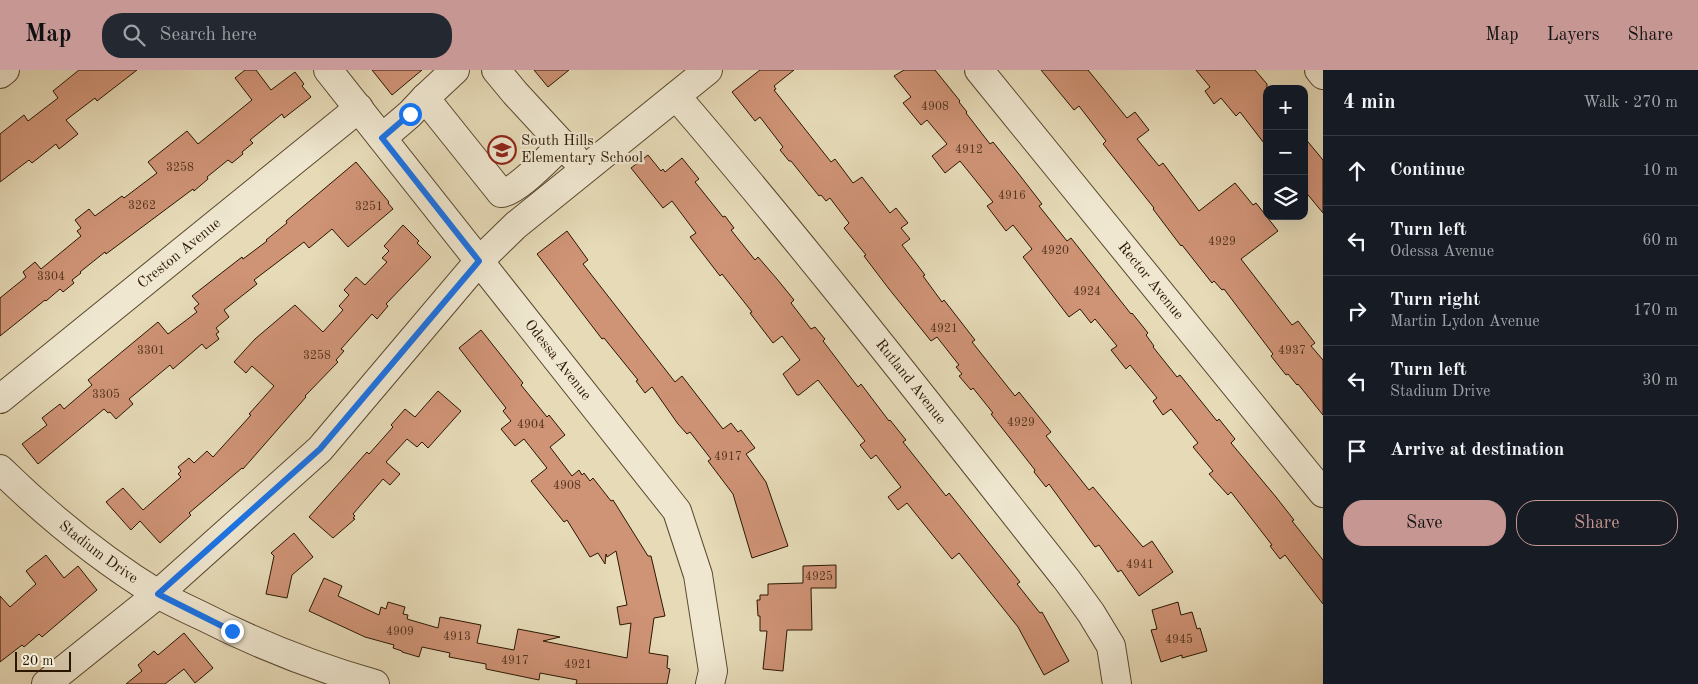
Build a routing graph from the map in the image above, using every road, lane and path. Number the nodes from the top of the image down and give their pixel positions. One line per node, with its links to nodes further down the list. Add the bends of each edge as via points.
1 (5, 70): 7 (street)
2 (328, 70): 11 (street, Odessa Avenue)
3 (455, 70): 10 (street)
4 (496, 70): 13 (street)
5 (980, 70): 18 (street, Rector Avenue)
6 (1319, 70): 8 (street)
7 (0, 74)
8 (1323, 74)
9 (689, 80): 14 (street); 23 (street, Rutland Avenue, via 750,182 1091,613 1111,646)
10 (425, 98): 12 (street); 13 (street, via 501,193 520,184)
11 (359, 108): 12 (street, Odessa Avenue); 16 (street, Creston Avenue)
12 (382, 138): 15 (street, Odessa Avenue)
13 (563, 144): 14 (street)
14 (585, 170): 15 (street, via 516,225)
15 (479, 261): 19 (street, via 320,449); 22 (street, Odessa Avenue, via 677,511 698,575 713,671)
16 (0, 399)
17 (0, 469): 19 (street, Stadium Drive, via 31,500 90,547)
18 (1323, 493)
19 (158, 594): 20 (street, Stadium Drive, via 232,631); 21 (street)
20 (359, 682)
21 (46, 684)
22 (710, 684)
23 (1118, 684)

